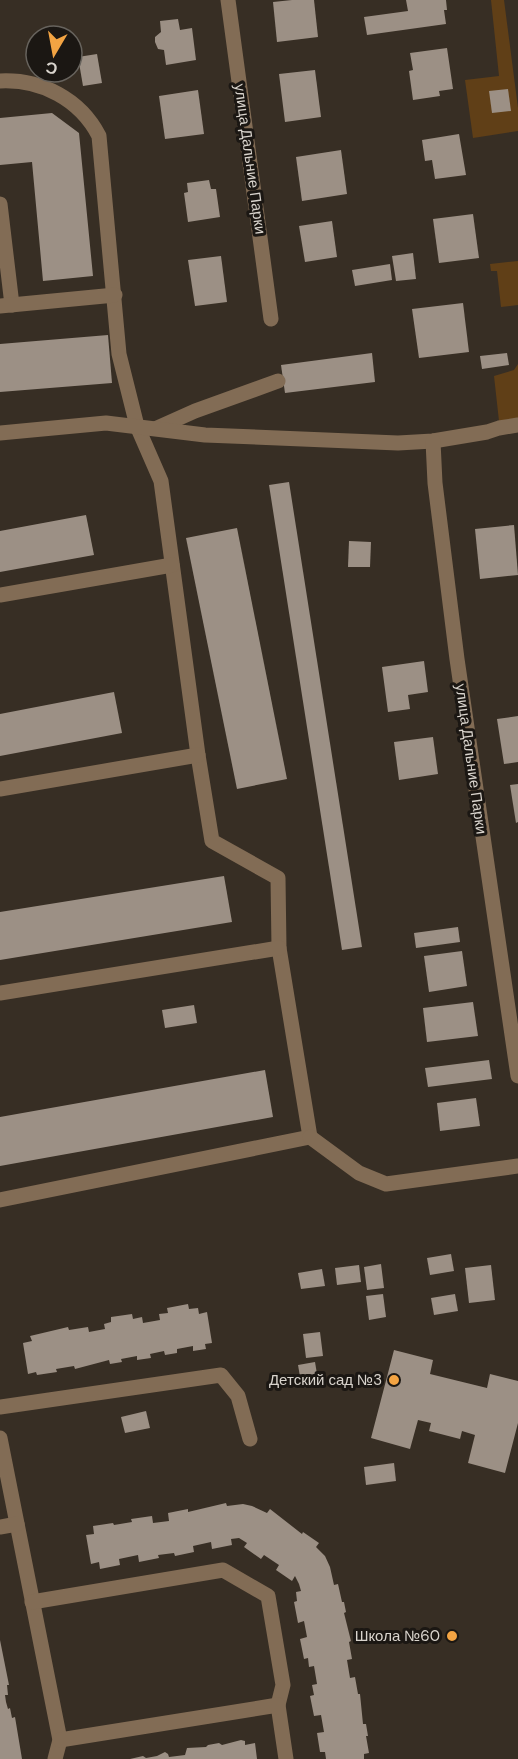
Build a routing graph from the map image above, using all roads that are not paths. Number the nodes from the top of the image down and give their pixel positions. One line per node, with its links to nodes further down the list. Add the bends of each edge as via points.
1 (228, 0): 6 (street, улица Дальние Парки)
2 (0, 81): 4 (street, via 26,82 62,95 92,122 99,136)
3 (0, 204): 5 (street)
4 (115, 295): 5 (street); 9 (street, via 119,354)
5 (6, 305)
6 (271, 319)
7 (278, 381): 10 (street)
8 (518, 425): 12 (street)
9 (137, 426): 10 (street); 11 (street, via 106,423); 13 (street, via 161,481)
10 (157, 428): 12 (street, via 205,435 335,442)
11 (0, 433)
12 (434, 441): 19 (street, улица Дальние Парки, via 435,483 457,659)
13 (172, 565): 14 (street); 15 (street)
14 (0, 595)
15 (198, 755): 16 (street); 17 (street, via 212,841 278,878)
16 (0, 789)
17 (279, 948): 18 (street); 20 (street)
18 (0, 993)
19 (518, 1076)
20 (310, 1137): 21 (street, via 359,1173 386,1184); 22 (street)
21 (518, 1166)
22 (0, 1200)
23 (0, 1407): 25 (street, via 221,1375 238,1396)
24 (0, 1438): 26 (street)
25 (250, 1439)
26 (17, 1524): 27 (street); 28 (street)
27 (0, 1527)
28 (32, 1602): 29 (street, via 223,1570 268,1596 283,1685); 30 (street)
29 (278, 1705): 30 (street); 32 (street)
30 (60, 1740): 31 (street)
31 (55, 1759)
32 (286, 1759)

